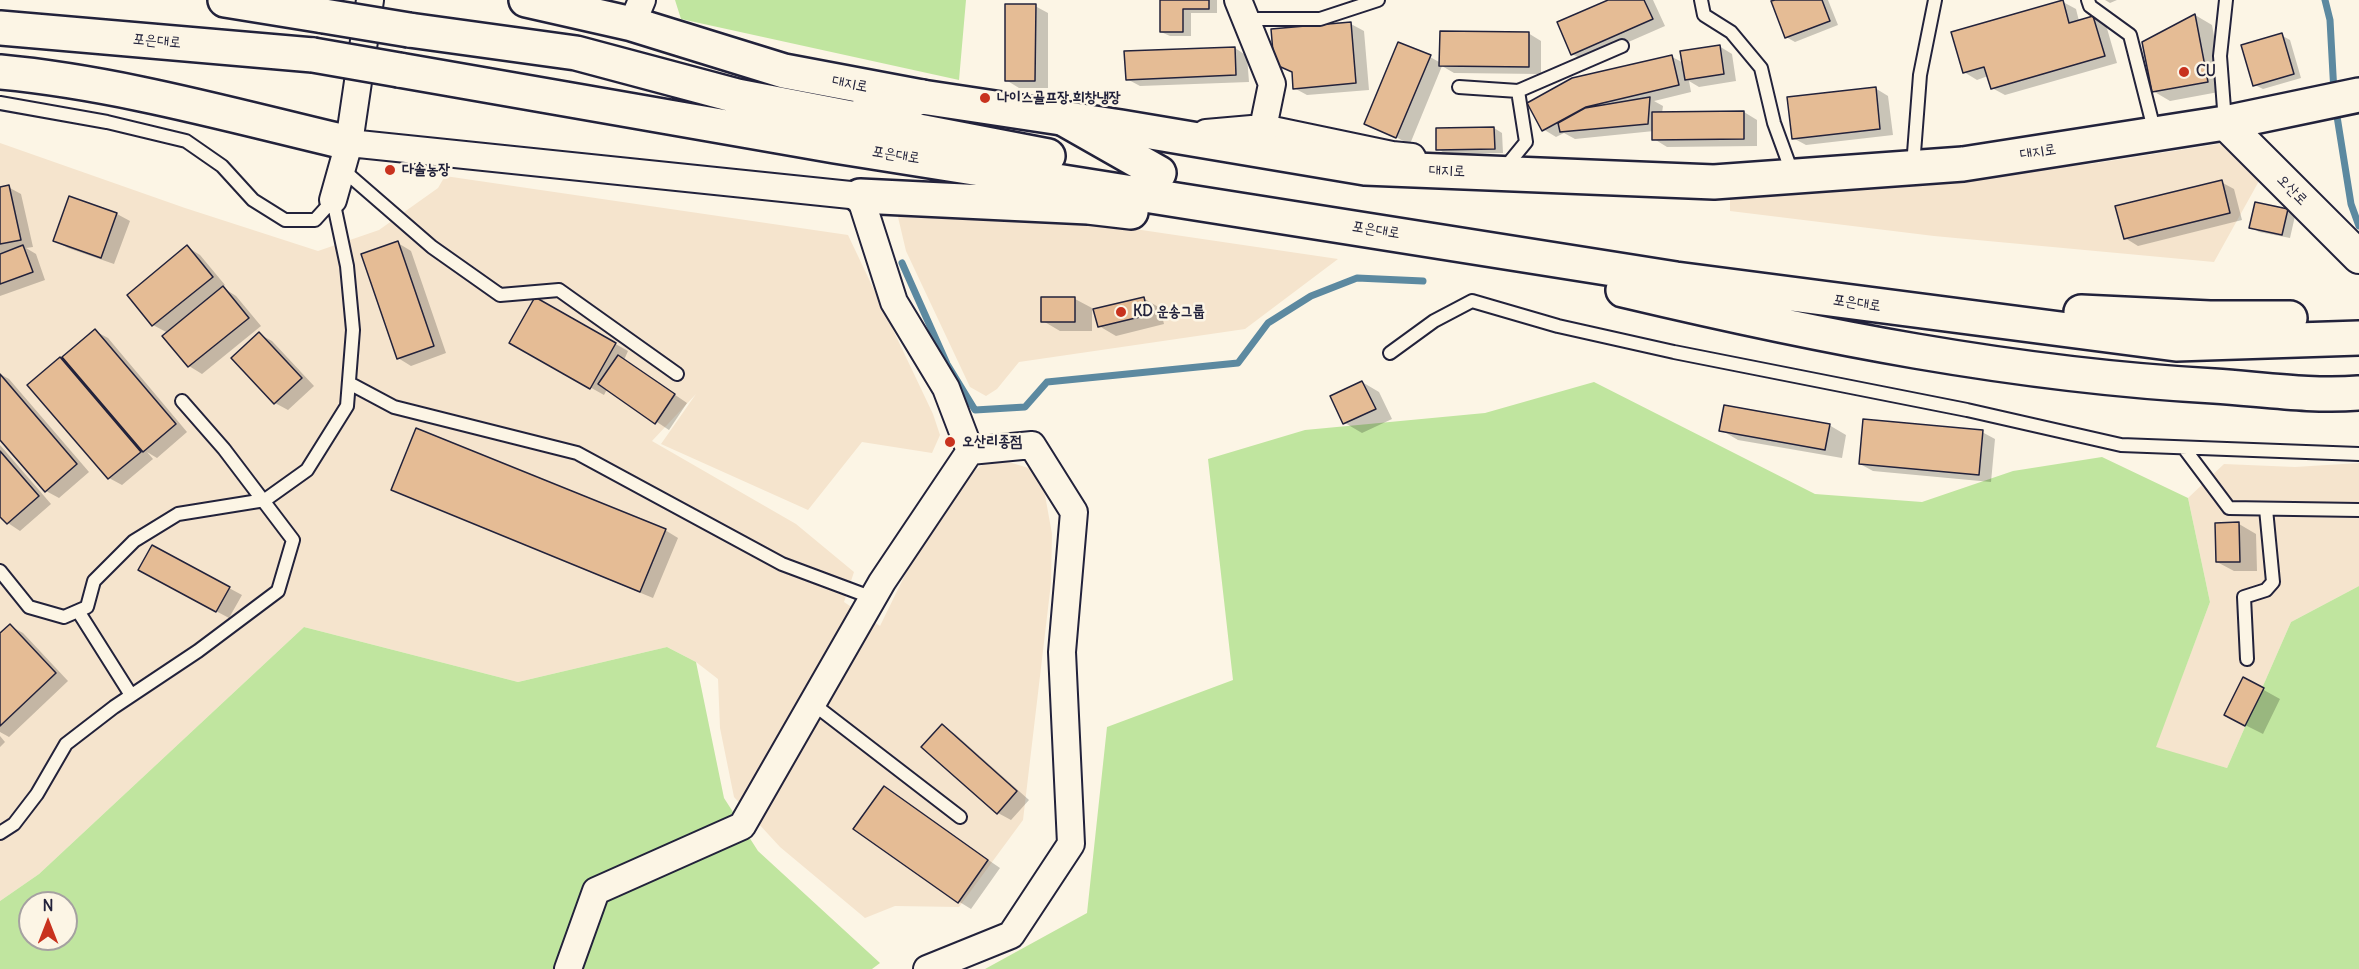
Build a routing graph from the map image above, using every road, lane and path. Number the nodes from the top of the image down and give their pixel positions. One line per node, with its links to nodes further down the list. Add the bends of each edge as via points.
1 (225, 0): 20 (main road, 포은대로, bridge, via 576,53 736,96)
2 (370, 0): 25 (street)
3 (526, 0): 10 (main road, 대지로)
4 (1378, 0): 9 (lane, via 1320,19)
5 (1701, 0): 29 (lane, via 1704,15 1731,32 1761,68 1774,123)
6 (1935, 0): 27 (lane, via 1920,75)
7 (2088, 0): 23 (lane, via 2130,35)
8 (2226, 0): 21 (lane, via 2220,56)
9 (1243, 10): 22 (street, via 1272,84)
10 (637, 12): 16 (main road, 대지로, via 784,71)
11 (0, 28): 33 (main road, 포은대로, bridge, via 313,55 835,146)
12 (1622, 46): 15 (lane)
13 (0, 72): 25 (main road, via 47,76 163,99)
14 (1459, 87): 15 (lane)
15 (1518, 91): 26 (lane, via 1526,142)
16 (922, 97): 19 (main road, 대지로); 20 (main road)
17 (2343, 98): 21 (main road, 대지로)
18 (0, 103): 32 (lane, via 186,141 222,166 253,200 285,220 315,220)
19 (1064, 119): 24 (main road, 대지로); 28 (main road)
20 (850, 120): 28 (main road, 포은대로)
21 (2225, 123): 23 (main road, 대지로); 36 (street, 오산로)
22 (1263, 128): 24 (street, 대지로); 26 (street, 대지로, via 1392,155)
23 (2155, 134): 27 (main road, 대지로)
24 (1182, 137): 30 (main road, 대지로, via 1365,168)
25 (345, 156): 31 (street); 32 (street); 41 (lane, via 432,247 500,295 559,290)
26 (1508, 164): 30 (street, 대지로)
27 (1913, 168): 29 (main road, 대지로)
28 (1159, 173): 38 (main road, 포은대로, via 1935,297 2022,307 2210,318)
29 (1793, 176): 30 (main road, 대지로)
30 (1714, 182)
31 (860, 196): 34 (main road, via 1088,207); 46 (street, via 894,302 946,388)
32 (333, 200): 42 (lane, via 347,266 353,330)
33 (1395, 232): 34 (main road); 35 (main road, 포은대로)
34 (1355, 239): 37 (main road)
35 (1534, 255): 37 (main road); 39 (main road, 포은대로, via 1676,279 2176,344)
36 (2359, 257)
37 (1592, 283): 43 (main road, via 1769,325 2068,376)
38 (2359, 318)
39 (2359, 338)
40 (1390, 353): 45 (lane, via 1434,321 1472,301 1558,326 1674,352 1967,410 2121,446)
41 (677, 374)
42 (349, 383): 48 (lane, via 347,406 307,470); 52 (lane, via 394,407 577,453 782,564)
43 (2359, 393)
44 (182, 400): 48 (lane)
45 (2184, 448): 47 (lane); 49 (lane, via 2229,508)
46 (970, 451): 52 (street); 60 (street, via 1032,446 1074,513 1062,652 1071,844 1011,935)
47 (2359, 454)
48 (265, 500): 53 (lane, via 178,514 134,541 94,581 87,607); 55 (lane, via 293,540 278,591)
49 (2266, 509): 50 (lane); 54 (lane, via 2273,582 2266,590 2244,597)
50 (2359, 510)
51 (0, 571): 53 (lane, via 29,607 64,617)
52 (873, 598): 56 (street)
53 (78, 611): 55 (lane)
54 (2247, 659)
55 (131, 695): 58 (lane, via 66,744 37,794 14,824)
56 (812, 703): 57 (lane); 59 (street, via 742,826 596,891)
57 (960, 817)
58 (0, 833)
59 (568, 969)
60 (927, 969)

